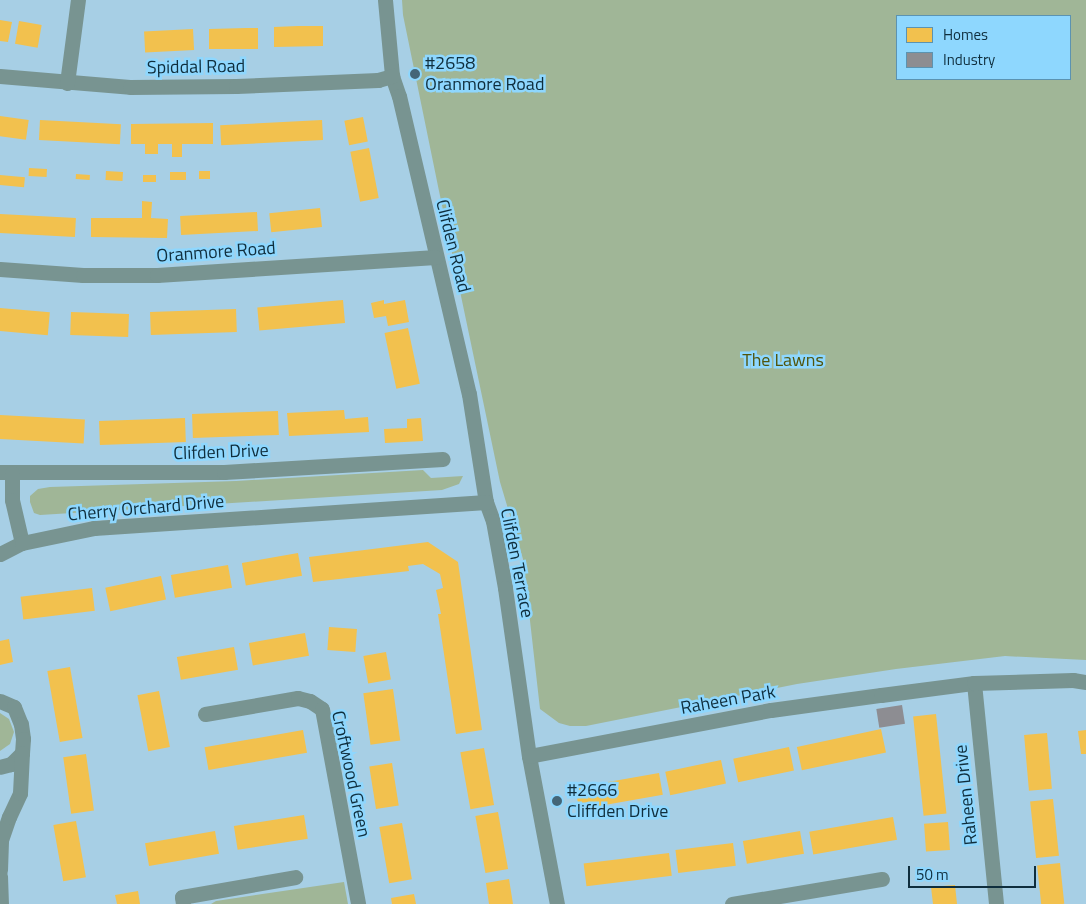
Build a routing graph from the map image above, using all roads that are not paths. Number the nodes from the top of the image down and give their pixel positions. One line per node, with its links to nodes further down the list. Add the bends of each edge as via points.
1 (78, 0): 5 (street)
2 (385, 0): 4 (street, Clifden Road)
3 (0, 76): 5 (street, Spiddal Road)
4 (392, 76): 5 (street, Spiddal Road, via 378,80 236,86 130,87); 6 (street, Clifden Road)
5 (67, 83)
6 (435, 257): 7 (street, Oranmore Road, via 157,275); 10 (street, Clifden Road, via 469,394)
7 (0, 269)
8 (443, 458): 9 (street, Clifden Drive, via 224,472)
9 (6, 472): 12 (street)
10 (486, 502): 11 (street, Clifden Terrace); 19 (street, Clifden Terrace, via 493,521)
11 (299, 515): 12 (street, Cherry Orchard Drive, via 94,528)
12 (22, 543): 13 (street, Cherry Orchard Drive)
13 (0, 554)
14 (1086, 682): 15 (street, Raheen Park)
15 (974, 683): 19 (street, Raheen Park, via 771,710); 31 (street, Raheen Drive)
16 (0, 701): 18 (street, via 14,707 21,724)
17 (205, 714): 28 (street, Croftwood Green, via 298,698 322,709)
18 (22, 752): 20 (street, via 11,764); 21 (street, via 20,793 1,840)
19 (529, 756): 29 (street)
20 (0, 767)
21 (0, 870)
22 (0, 876): 26 (street)
23 (295, 877): 27 (street, via 182,897)
24 (882, 879): 25 (street)
25 (789, 899): 30 (street)
26 (1, 904)
27 (183, 904)
28 (358, 904)
29 (557, 904)
30 (732, 904)
31 (996, 904)

